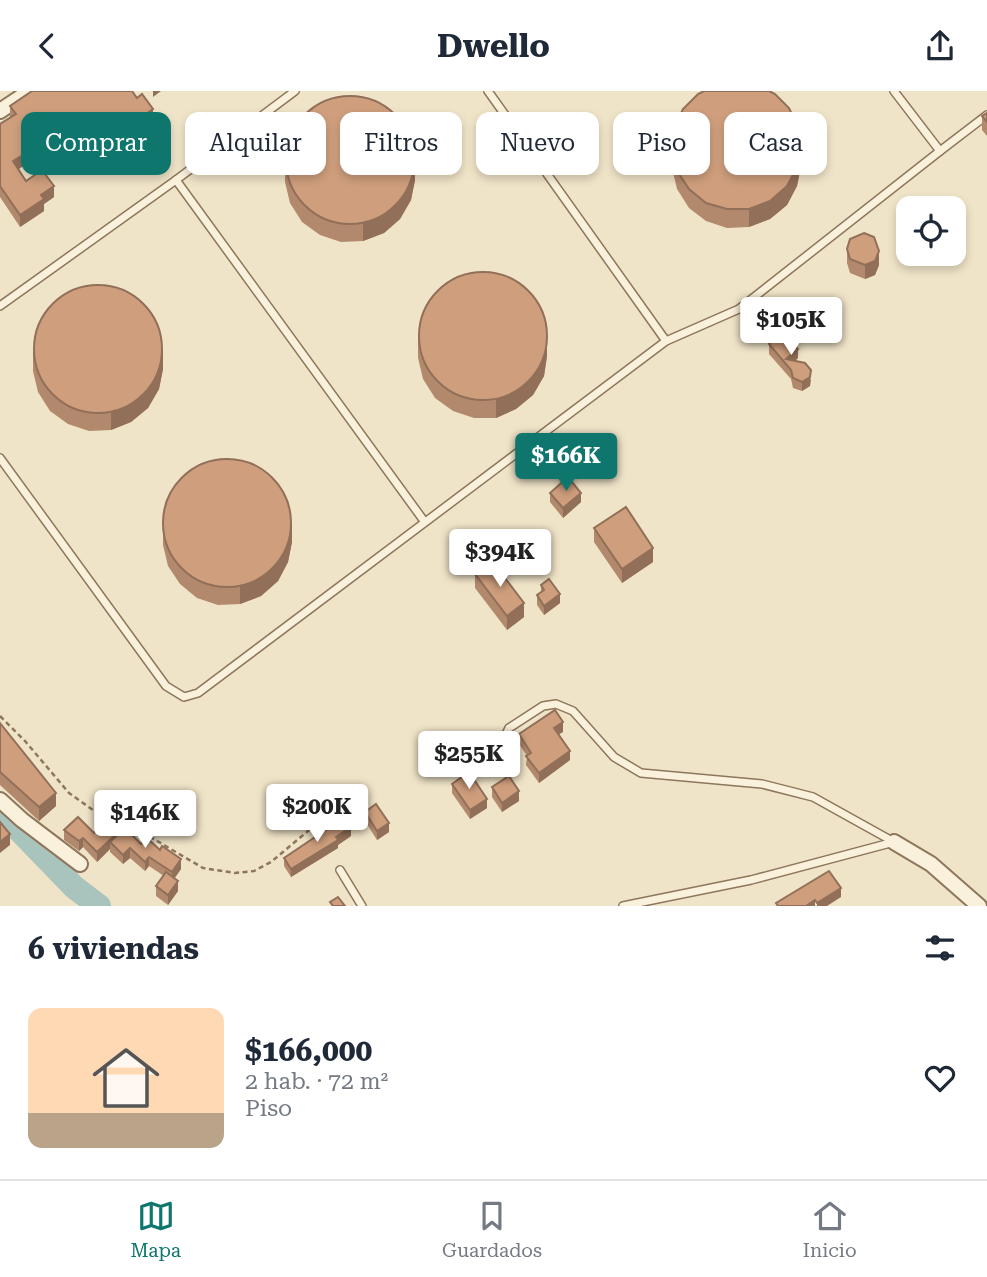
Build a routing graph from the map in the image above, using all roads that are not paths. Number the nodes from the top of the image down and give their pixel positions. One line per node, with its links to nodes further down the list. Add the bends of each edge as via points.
1 (30, 91): 5 (street)
2 (295, 91): 8 (lane)
3 (488, 91): 10 (lane)
4 (894, 91): 7 (lane)
5 (0, 111)
6 (987, 115): 7 (lane)
7 (940, 151): 10 (lane, via 739,309)
8 (176, 180): 9 (lane); 12 (lane)
9 (0, 306)
10 (666, 341): 12 (lane)
11 (0, 458): 12 (lane, via 166,686 184,697 198,693)
12 (424, 521)
13 (497, 753): 15 (lane, via 509,728 543,706 556,704 573,711 614,757 640,773 762,785 813,797)
14 (0, 800): 16 (street)
15 (894, 842): 19 (lane, via 751,880); 20 (street, via 931,864)
16 (80, 864)
17 (340, 870): 18 (lane)
18 (362, 906)
19 (623, 906)
20 (979, 906)

